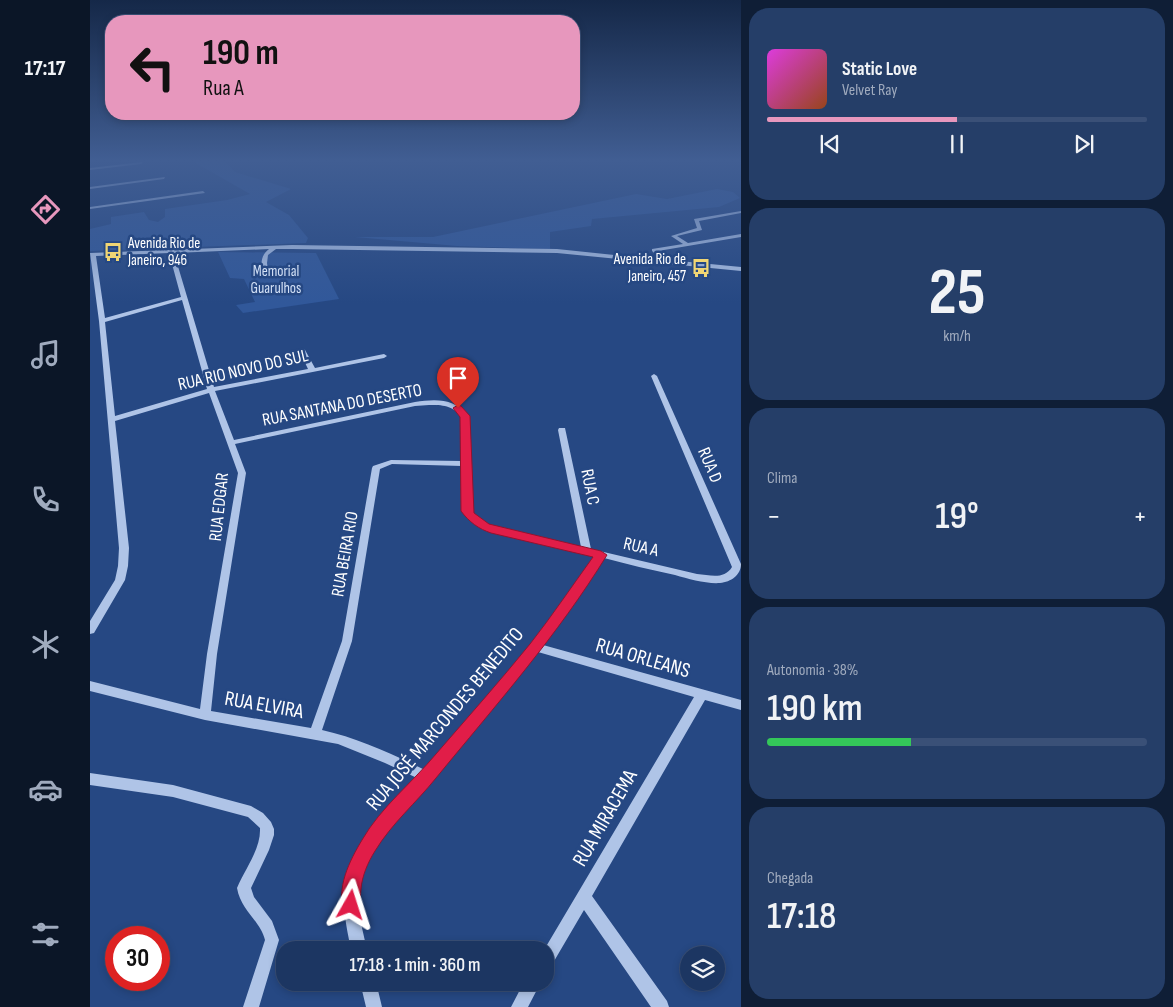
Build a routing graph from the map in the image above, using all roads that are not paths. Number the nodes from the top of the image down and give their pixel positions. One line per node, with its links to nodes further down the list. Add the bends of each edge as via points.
1 (740, 212): 4 (street, via 696,220 700,229 673,236)
2 (740, 235): 5 (lane)
3 (693, 236): 4 (street)
4 (678, 238): 5 (street)
5 (687, 244): 9 (lane, via 654,250)
6 (276, 247): 7 (street); 9 (street, via 557,251); 11 (street, via 266,254)
7 (171, 251): 8 (street); 12 (street, RUA EDGAR)
8 (92, 255): 13 (street)
9 (668, 262): 10 (street)
10 (740, 269)
11 (265, 271)
12 (184, 298): 13 (street); 18 (street, RUA EDGAR)
13 (102, 320): 19 (street)
14 (302, 350): 16 (street)
15 (384, 356): 16 (street, RUA RIO NOVO DO SUL)
16 (312, 370): 18 (street, RUA RIO NOVO DO SUL)
17 (654, 376): 25 (street, RUA D)
18 (211, 390): 19 (street, RUA RIO NOVO DO SUL); 21 (street, RUA EDGAR)
19 (110, 420): 26 (street, via 124,548 123,566 120,580)
20 (562, 430): 23 (street, RUA C)
21 (231, 442): 22 (street, RUA SANTANA DO DESERTO, via 415,404 439,402 458,408 465,416); 31 (street, RUA EDGAR, via 242,473)
22 (467, 464): 23 (street, RUA A, via 467,511 484,527); 32 (street, RUA BEIRA RIO, via 391,462 376,468 347,641)
23 (586, 551): 24 (street, RUA A)
24 (601, 555): 25 (street, RUA A, via 715,580 728,578); 27 (street, RUA JOSÉ MARCONDES BENEDITO)
25 (737, 567)
26 (90, 630)
27 (536, 647): 29 (street, RUA ORLEANS); 33 (street, RUA JOSÉ MARCONDES BENEDITO)
28 (90, 686): 31 (street, RUA ELVIRA)
29 (702, 694): 30 (street, RUA ORLEANS); 35 (street, RUA MIRACEMA)
30 (740, 704)
31 (205, 715): 32 (street, RUA ELVIRA)
32 (315, 734): 33 (street, RUA ELVIRA, via 372,752)
33 (427, 777): 36 (street, RUA JOSÉ MARCONDES BENEDITO, via 386,820 357,868 351,889 351,921)
34 (90, 779): 40 (street, via 173,791 251,812 267,827 266,840 244,888 245,896 271,931 272,940)
35 (584, 897): 37 (street, RUA MIRACEMA); 43 (street)
36 (357, 941)
37 (554, 947)
38 (370, 991): 41 (street)
39 (528, 991): 42 (street)
40 (252, 1007)
41 (374, 1007)
42 (519, 1007)
43 (661, 1007)

